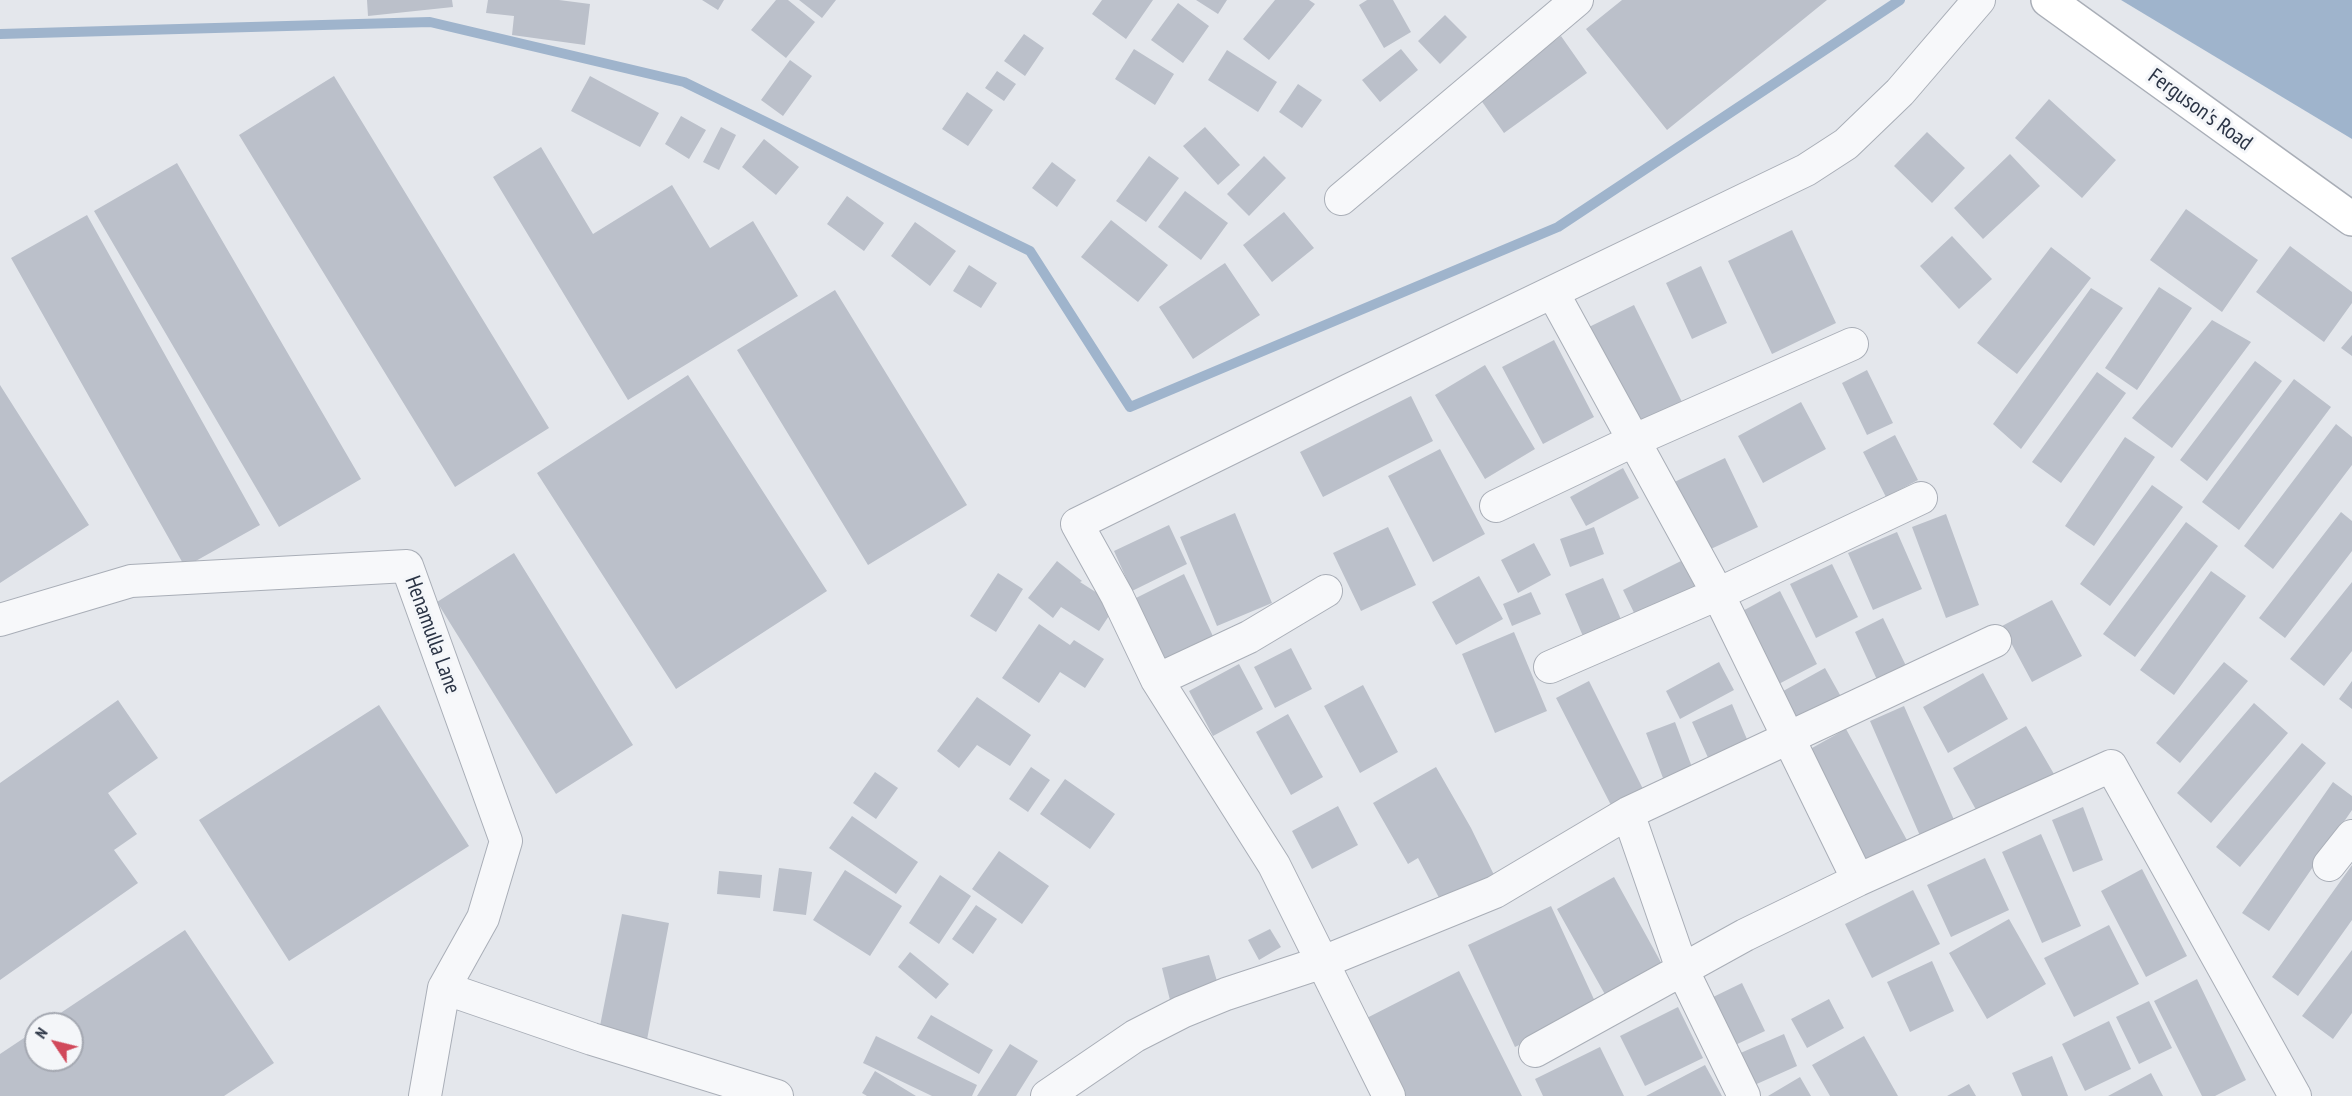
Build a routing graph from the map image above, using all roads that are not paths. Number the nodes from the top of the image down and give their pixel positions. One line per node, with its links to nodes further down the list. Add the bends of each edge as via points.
1 (1577, 0): 4 (street)
2 (1979, 0): 6 (street, via 1900,92 1846,144 1806,170)
3 (2048, 0): 5 (street, Ferguson's Road)
4 (1341, 199)
5 (2352, 219)
6 (1553, 292): 8 (street); 16 (street, via 1077,524)
7 (1852, 344): 8 (street)
8 (1635, 440): 10 (street); 12 (street)
9 (1921, 498): 12 (street)
10 (1496, 506)
11 (1326, 591): 16 (street, via 1249,637)
12 (1718, 594): 15 (street); 17 (street)
13 (0, 620): 24 (street, Henamulla Lane, via 132,581 407,566 506,841 483,918)
14 (1995, 641): 17 (street)
15 (1550, 667)
16 (1157, 680): 22 (street, via 1274,865)
17 (1787, 739): 18 (street); 21 (street)
18 (1628, 813): 22 (street, via 1495,892); 23 (street)
19 (2352, 836): 20 (street)
20 (2329, 865)
21 (1858, 879): 23 (street); 32 (street, via 2111,766)
22 (1323, 962): 29 (street, via 1182,1012 1135,1036); 30 (street)
23 (1682, 969): 25 (street); 31 (street)
24 (444, 988): 26 (street); 27 (street)
25 (1535, 1051)
26 (739, 1092): 28 (street)
27 (425, 1096)
28 (777, 1096)
29 (1047, 1096)
30 (1389, 1096)
31 (1744, 1096)
32 (2295, 1096)

